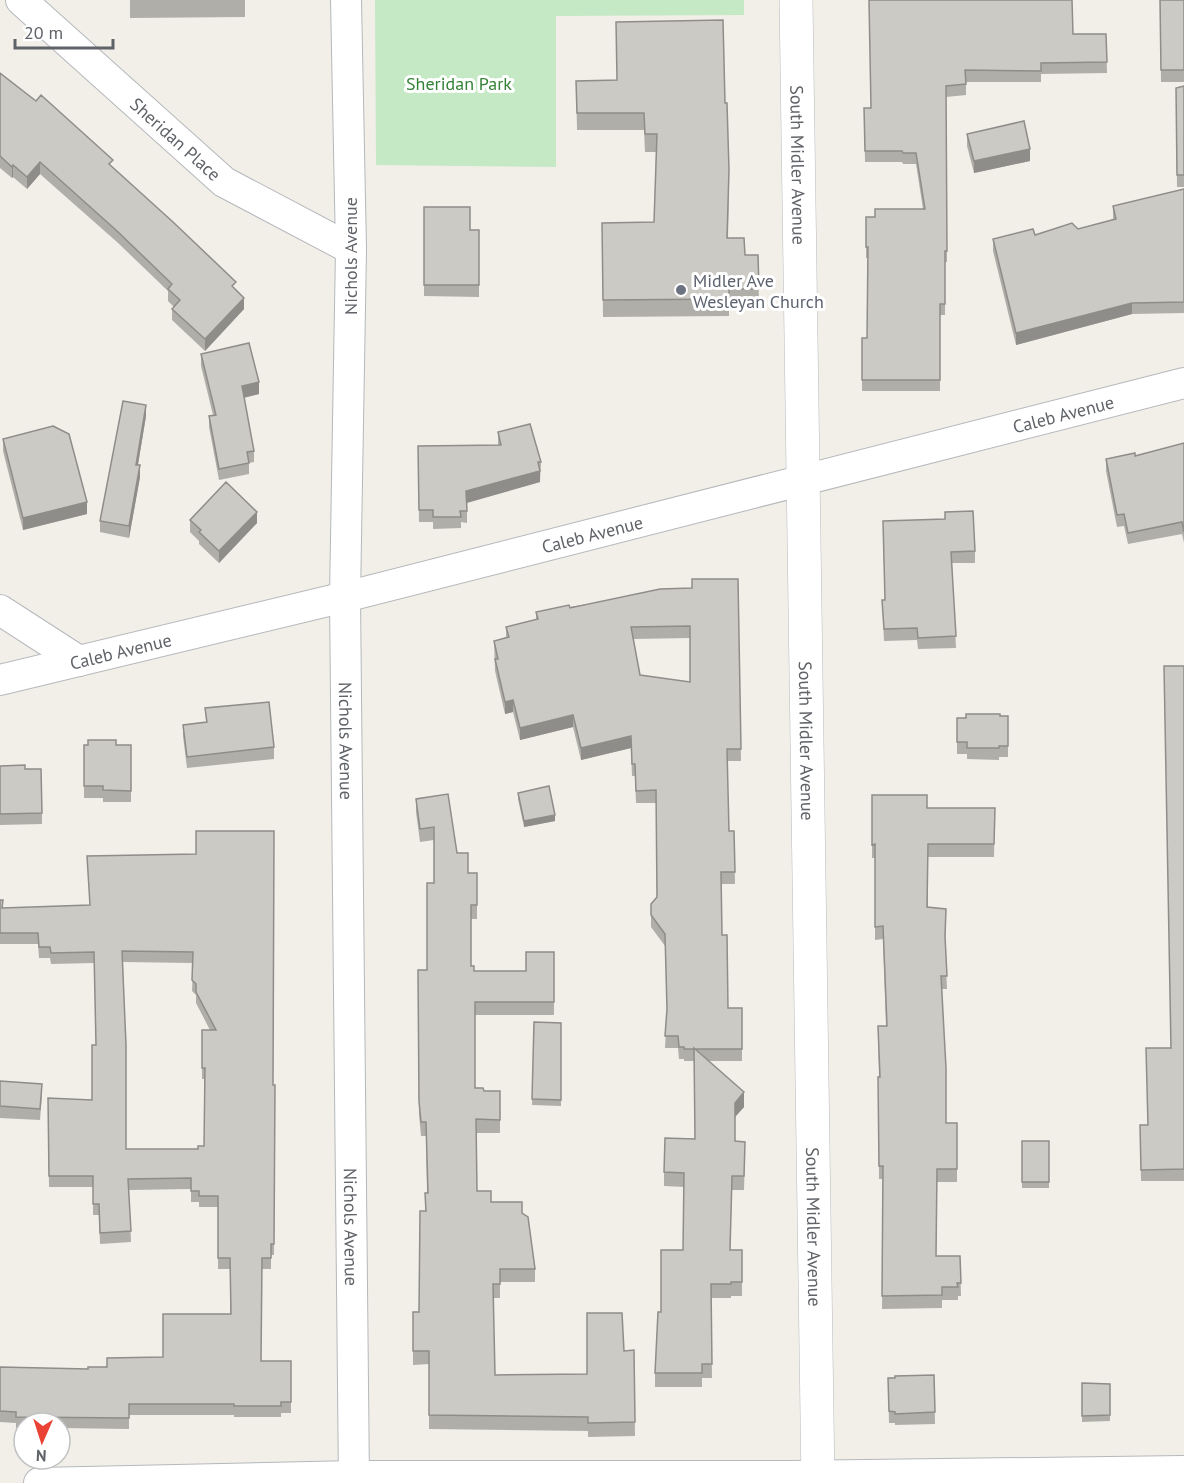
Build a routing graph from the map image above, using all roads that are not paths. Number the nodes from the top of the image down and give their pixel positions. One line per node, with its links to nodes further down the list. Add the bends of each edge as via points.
1 (21, 0): 4 (street, Sheridan Place, via 224,182)
2 (346, 0): 4 (street, Nichols Avenue)
3 (796, 0): 6 (main road, South Midler Avenue)
4 (351, 249): 7 (street, Nichols Avenue)
5 (1184, 383): 6 (street, Caleb Avenue)
6 (803, 480): 7 (street, Caleb Avenue); 12 (main road, South Midler Avenue)
7 (345, 597): 9 (street, Caleb Avenue); 13 (street, Nichols Avenue)
8 (0, 610): 9 (street)
9 (79, 661): 10 (street, Caleb Avenue)
10 (0, 680)
11 (1184, 1472): 12 (street)
12 (818, 1479): 13 (street)
13 (354, 1480): 14 (street)
14 (39, 1483)

